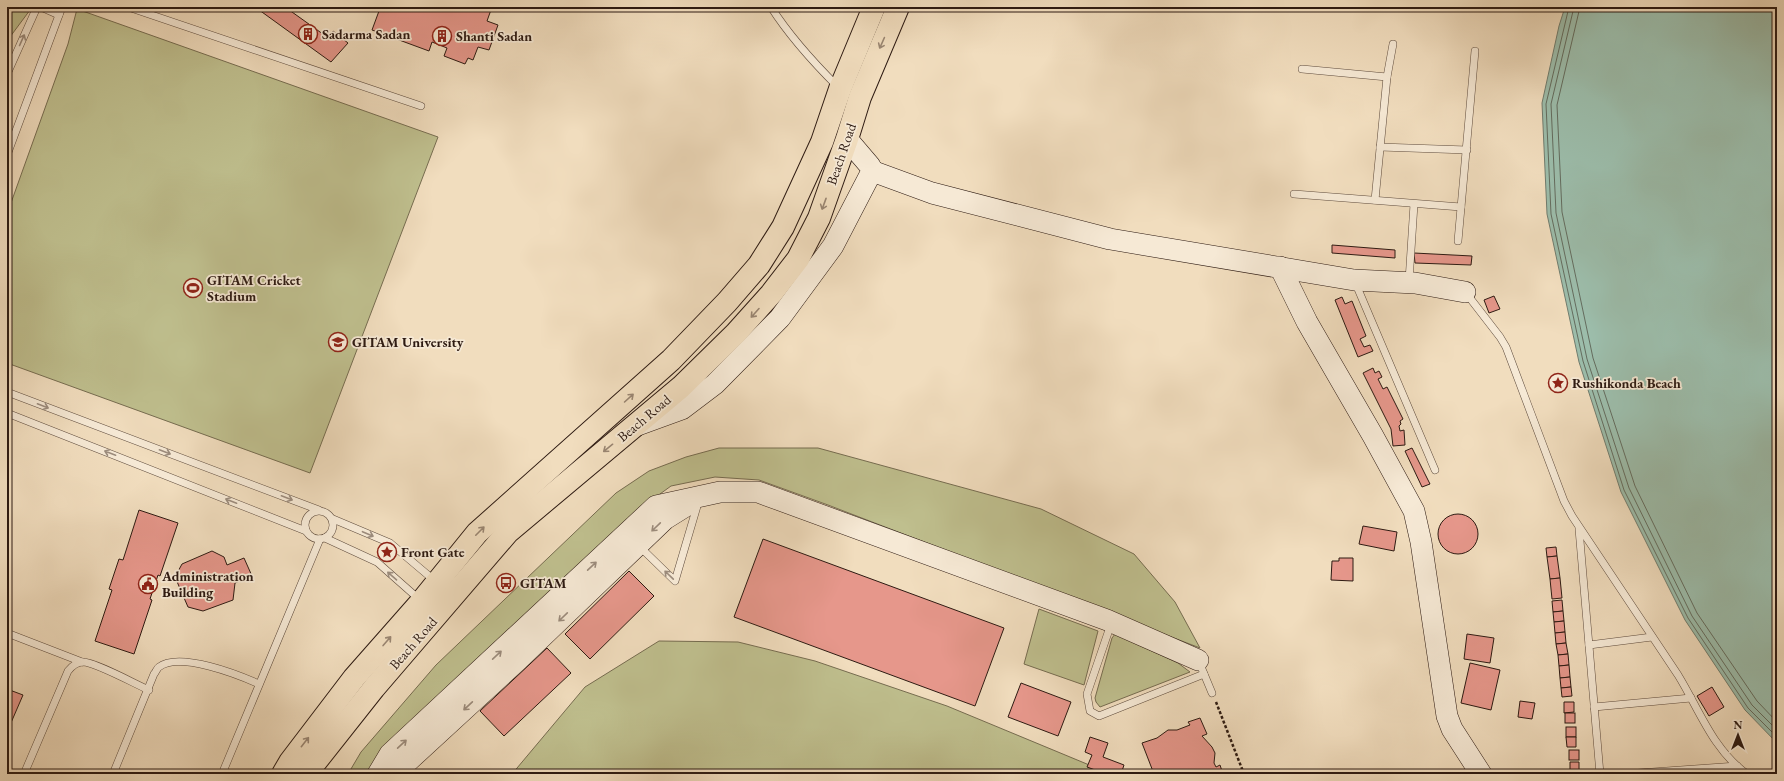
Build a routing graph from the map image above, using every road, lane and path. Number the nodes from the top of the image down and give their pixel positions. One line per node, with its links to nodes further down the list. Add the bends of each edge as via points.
1 (37, 7): 12 (lane, one-way to 1)
2 (41, 7): 8 (lane)
3 (62, 7): 8 (lane)
4 (128, 7): 15 (lane)
5 (771, 7): 14 (lane, via 785,29 811,60)
6 (874, 7): 14 (main road)
7 (898, 7): 14 (main road, Beach Road, one-way to 14)
8 (59, 15): 19 (lane)
9 (1393, 44): 13 (lane)
10 (1475, 51): 18 (lane)
11 (1302, 69): 13 (lane)
12 (7, 74)
13 (1387, 77): 17 (lane)
14 (850, 93): 16 (main road, Beach Road); 41 (main road, one-way to 14, via 477,533 671,360 759,266 783,227 822,142)
15 (421, 106)
16 (847, 139): 20 (street); 32 (main road, Beach Road, one-way to 32, via 819,218 798,259 736,334 681,387)
17 (1380, 147): 18 (lane); 22 (lane)
18 (1467, 150): 24 (lane)
19 (7, 155)
20 (872, 171): 26 (street, via 932,193 1110,239); 32 (street, via 833,246 780,318 715,384 682,409)
21 (1294, 194): 22 (lane)
22 (1375, 200): 23 (lane)
23 (1414, 204): 24 (lane); 28 (lane)
24 (1461, 207): 25 (lane)
25 (1458, 241)
26 (1280, 267): 27 (street); 64 (street, via 1307,322 1414,511 1447,716 1452,729)
27 (1354, 280): 28 (street); 33 (lane)
28 (1408, 283): 29 (street)
29 (1464, 292): 37 (lane, via 1506,347 1564,501)
30 (7, 392): 35 (lane, one-way to 35)
31 (7, 413): 38 (lane, one-way to 31)
32 (635, 426): 60 (main road, Beach Road, one-way to 60, via 508,532 374,688)
33 (1435, 470)
34 (700, 497): 40 (street, one-way to 40, via 665,519); 40 (lane, one-way to 40, via 675,580); 43 (street, via 720,492 758,492); 61 (street, one-way to 34, via 390,754 656,506)
35 (319, 510): 36 (lane, via 329,514); 38 (lane, via 313,512 306,520)
36 (333, 519): 39 (lane, via 330,534); 41 (lane, one-way to 41, via 390,543)
37 (1579, 526): 45 (lane); 46 (lane)
38 (306, 531): 39 (lane, via 314,538)
39 (323, 538): 42 (lane, one-way to 39, via 377,562); 49 (lane)
40 (638, 545): 62 (street, one-way to 62, via 405,764)
41 (437, 583): 42 (main road)
42 (422, 602): 59 (main road, one-way to 42, via 354,678)
43 (1111, 622): 48 (street); 48 (lane, via 1087,694 1090,711 1099,716)
44 (7, 633): 47 (lane)
45 (1652, 637): 46 (lane); 52 (lane)
46 (1589, 646): 53 (lane)
47 (82, 662): 50 (lane, via 93,664); 56 (lane, via 73,665 68,671)
48 (1201, 667): 51 (lane)
49 (259, 684): 50 (lane, via 218,668 176,662 159,667); 58 (lane)
50 (148, 690): 57 (lane)
51 (1212, 693): 63 (path)
52 (1691, 698): 53 (lane); 54 (lane, via 1717,744 1727,758)
53 (1594, 707): 65 (lane)
54 (1737, 766): 55 (lane); 67 (lane)
55 (1711, 771): 66 (lane)
56 (24, 774)
57 (113, 774)
58 (222, 774)
59 (283, 774)
60 (306, 774)
61 (378, 774)
62 (399, 774)
63 (1244, 774)
64 (1481, 774)
65 (1600, 774)
66 (1624, 774)
67 (1747, 774)

